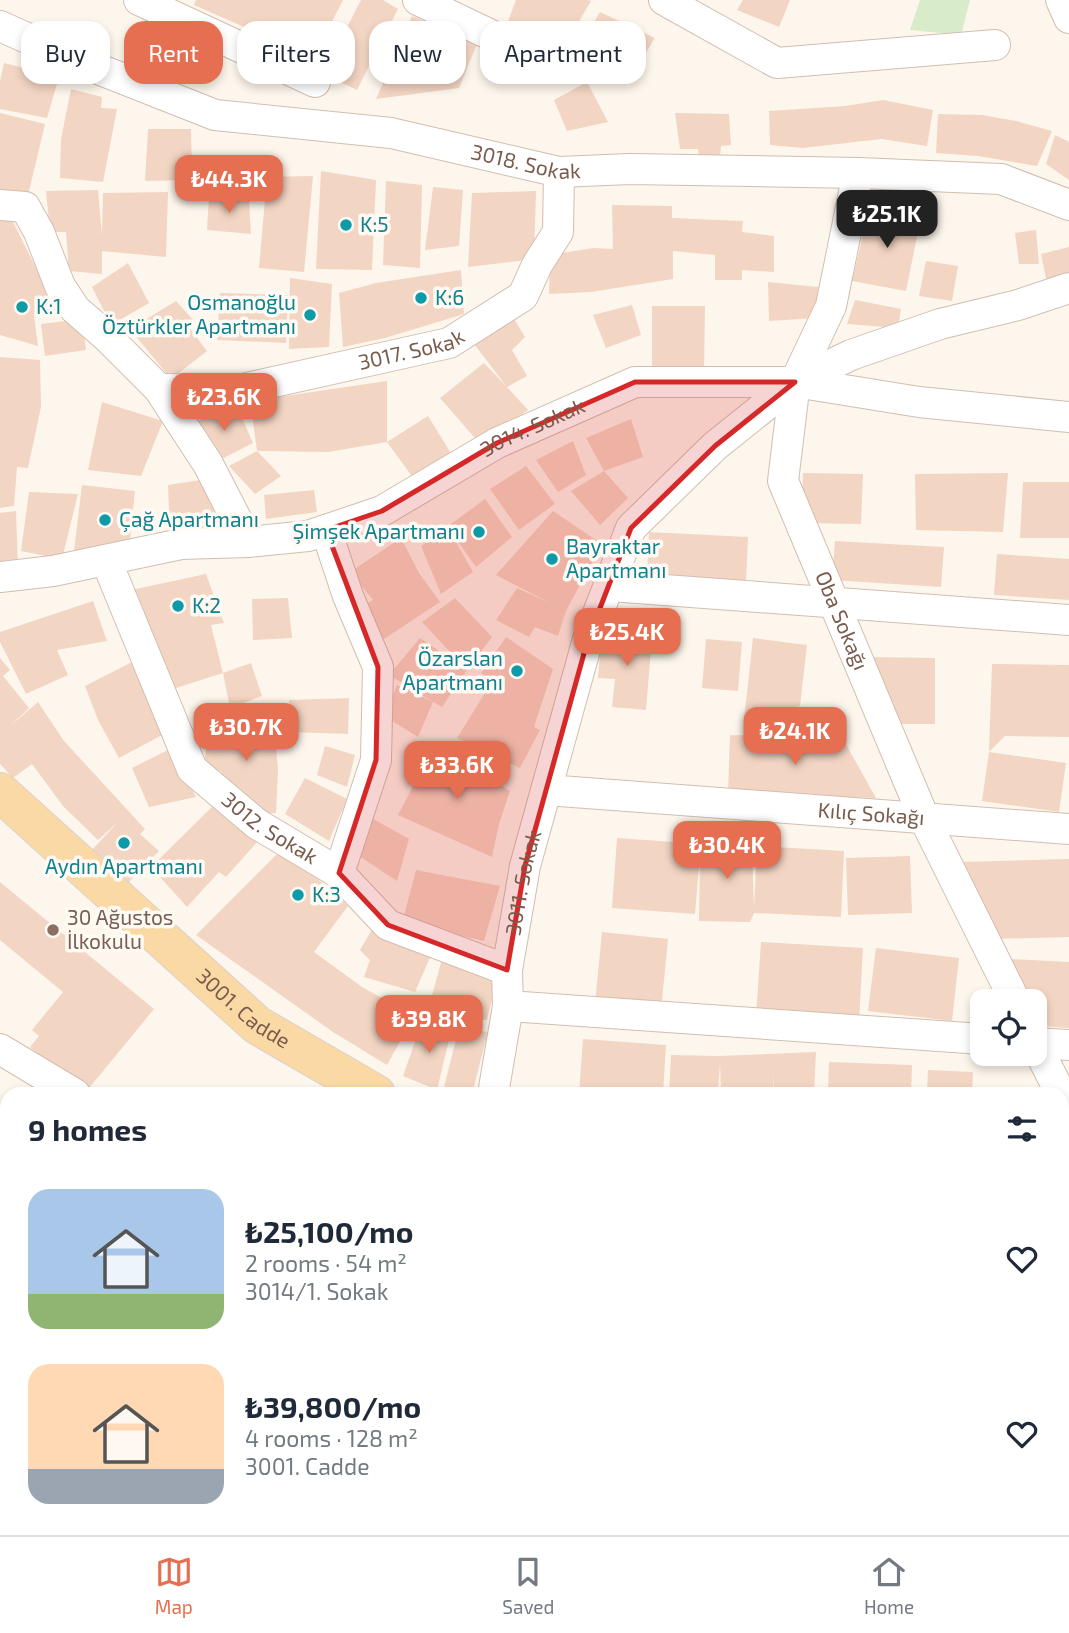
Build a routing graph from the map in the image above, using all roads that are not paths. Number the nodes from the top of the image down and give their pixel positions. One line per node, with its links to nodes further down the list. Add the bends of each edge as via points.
1 (139, 0): 9 (street)
2 (418, 0): 7 (street)
3 (664, 0): 8 (street, via 778,63)
4 (1061, 0): 5 (street)
5 (1069, 18)
6 (0, 26): 10 (street, 3018. Sokak, via 215,115 391,133)
7 (480, 30)
8 (995, 45)
9 (237, 46)
10 (559, 172): 11 (street, 3018. Sokak); 16 (street, 3017. Sokak, via 558,232 523,296 449,343 238,390)
11 (859, 173): 13 (street, 3018. Sokak, via 1000,179); 15 (street, via 831,306)
12 (0, 205): 16 (street, via 25,208 75,309)
13 (1069, 205)
14 (1069, 288): 15 (street, 3014. Sokak, via 940,324 851,355)
15 (795, 382): 17 (street, via 919,402); 18 (street, 3014. Sokak, via 635,382 497,443 382,511); 22 (street, 3011. Sokak, via 715,446 631,528); 23 (street, Oba Sokağı, via 783,481)
16 (159, 389): 19 (street, via 208,464)
17 (1069, 417)
18 (326, 530): 19 (street, 3014. Sokak); 29 (street, via 378,667 376,760)
19 (248, 542): 20 (street, 3014. Sokak, via 181,544)
20 (106, 560): 21 (street, 3014. Sokak); 29 (street, 3012. Sokak, via 192,769 257,824)
21 (0, 577)
22 (610, 586): 23 (street); 25 (street, 3011. Sokak, via 588,639)
23 (834, 602): 24 (street); 27 (street, Oba Sokağı)
24 (1069, 620)
25 (547, 790): 27 (street, Kılıç Sokağı); 30 (street, 3011. Sokak, via 525,866)
26 (0, 792): 39 (main road, 3001. Cadde, via 257,1025)
27 (924, 818): 28 (street, Kılıç Sokağı); 31 (street, Oba Sokağı)
28 (1069, 829)
29 (339, 873): 30 (street, 3012. Sokak, via 388,925)
30 (507, 970): 32 (street, 3011. Sokak)
31 (1008, 989)
32 (508, 1006): 33 (street); 40 (street, 3011. Sokak)
33 (970, 1038)
34 (1047, 1043): 35 (street)
35 (1069, 1045)
36 (0, 1049): 38 (street)
37 (1047, 1066): 41 (street)
38 (63, 1087)
39 (364, 1087)
40 (494, 1087)
41 (1058, 1087)

